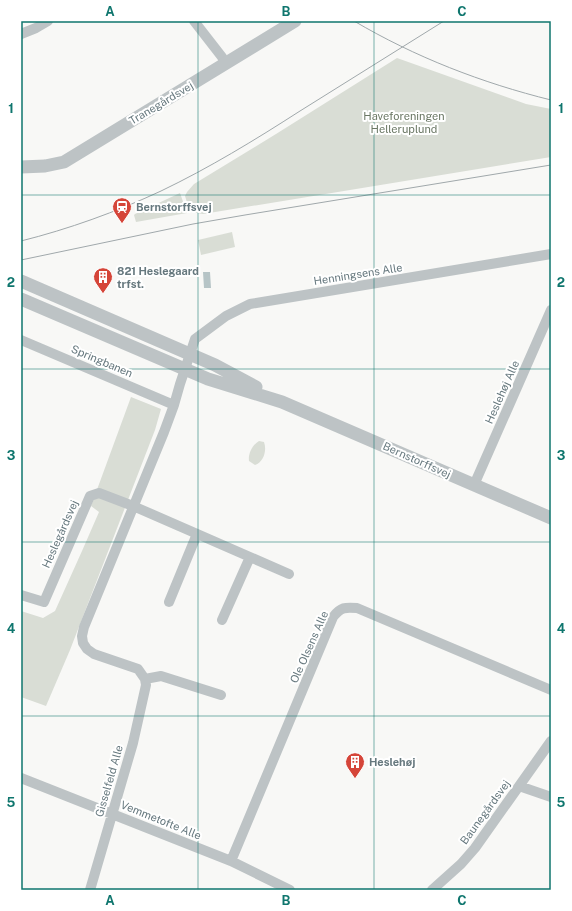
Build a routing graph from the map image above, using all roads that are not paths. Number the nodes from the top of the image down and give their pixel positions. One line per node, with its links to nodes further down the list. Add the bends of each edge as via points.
1 (48, 21): 4 (street)
2 (194, 21): 5 (street)
3 (295, 21): 5 (street, Tranegårdsvej)
4 (21, 34)
5 (225, 64): 6 (street, Tranegårdsvej, via 64,162)
6 (21, 167)
7 (551, 254): 12 (street, Henningsens Alle, via 250,304 226,316 197,337)
8 (21, 281): 12 (street, Bernstorffsvej)
9 (21, 299): 13 (street, Bernstorffsvej)
10 (551, 310): 16 (street, Heslehøj Alle)
11 (21, 340): 15 (street, Springbanen)
12 (190, 354): 13 (street); 14 (street, Bernstorffsvej)
13 (185, 368): 14 (street, Bernstorffsvej, via 208,379); 15 (street)
14 (282, 402): 16 (street, Bernstorffsvej)
15 (174, 405): 17 (street)
16 (474, 485): 18 (street, Bernstorffsvej)
17 (133, 506): 19 (street); 22 (street, Heslegårdsvej, via 99,493 90,496 44,602); 25 (street, via 82,636 83,643 94,654 138,669)
18 (551, 518)
19 (197, 534): 20 (street); 23 (street)
20 (250, 557): 21 (street); 24 (street)
21 (289, 574)
22 (21, 595)
23 (169, 602)
24 (222, 620)
25 (145, 678): 27 (street, via 161,676); 32 (street, Gisselfeld Alle, via 146,685 135,736)
26 (551, 690): 33 (street, Ole Olsens Alle, via 357,608 347,607 339,610 333,617)
27 (221, 695)
28 (551, 741): 30 (street, Baunegårdsvej)
29 (21, 778): 32 (street, Vemmetofte Alle)
30 (519, 786): 31 (street); 36 (street, Baunegårdsvej, via 461,864)
31 (551, 797)
32 (113, 814): 33 (street, Vemmetofte Alle); 34 (street, Gisselfeld Alle)
33 (231, 861): 35 (street, Vemmetofte Alle)
34 (90, 890)
35 (290, 890)
36 (432, 890)

